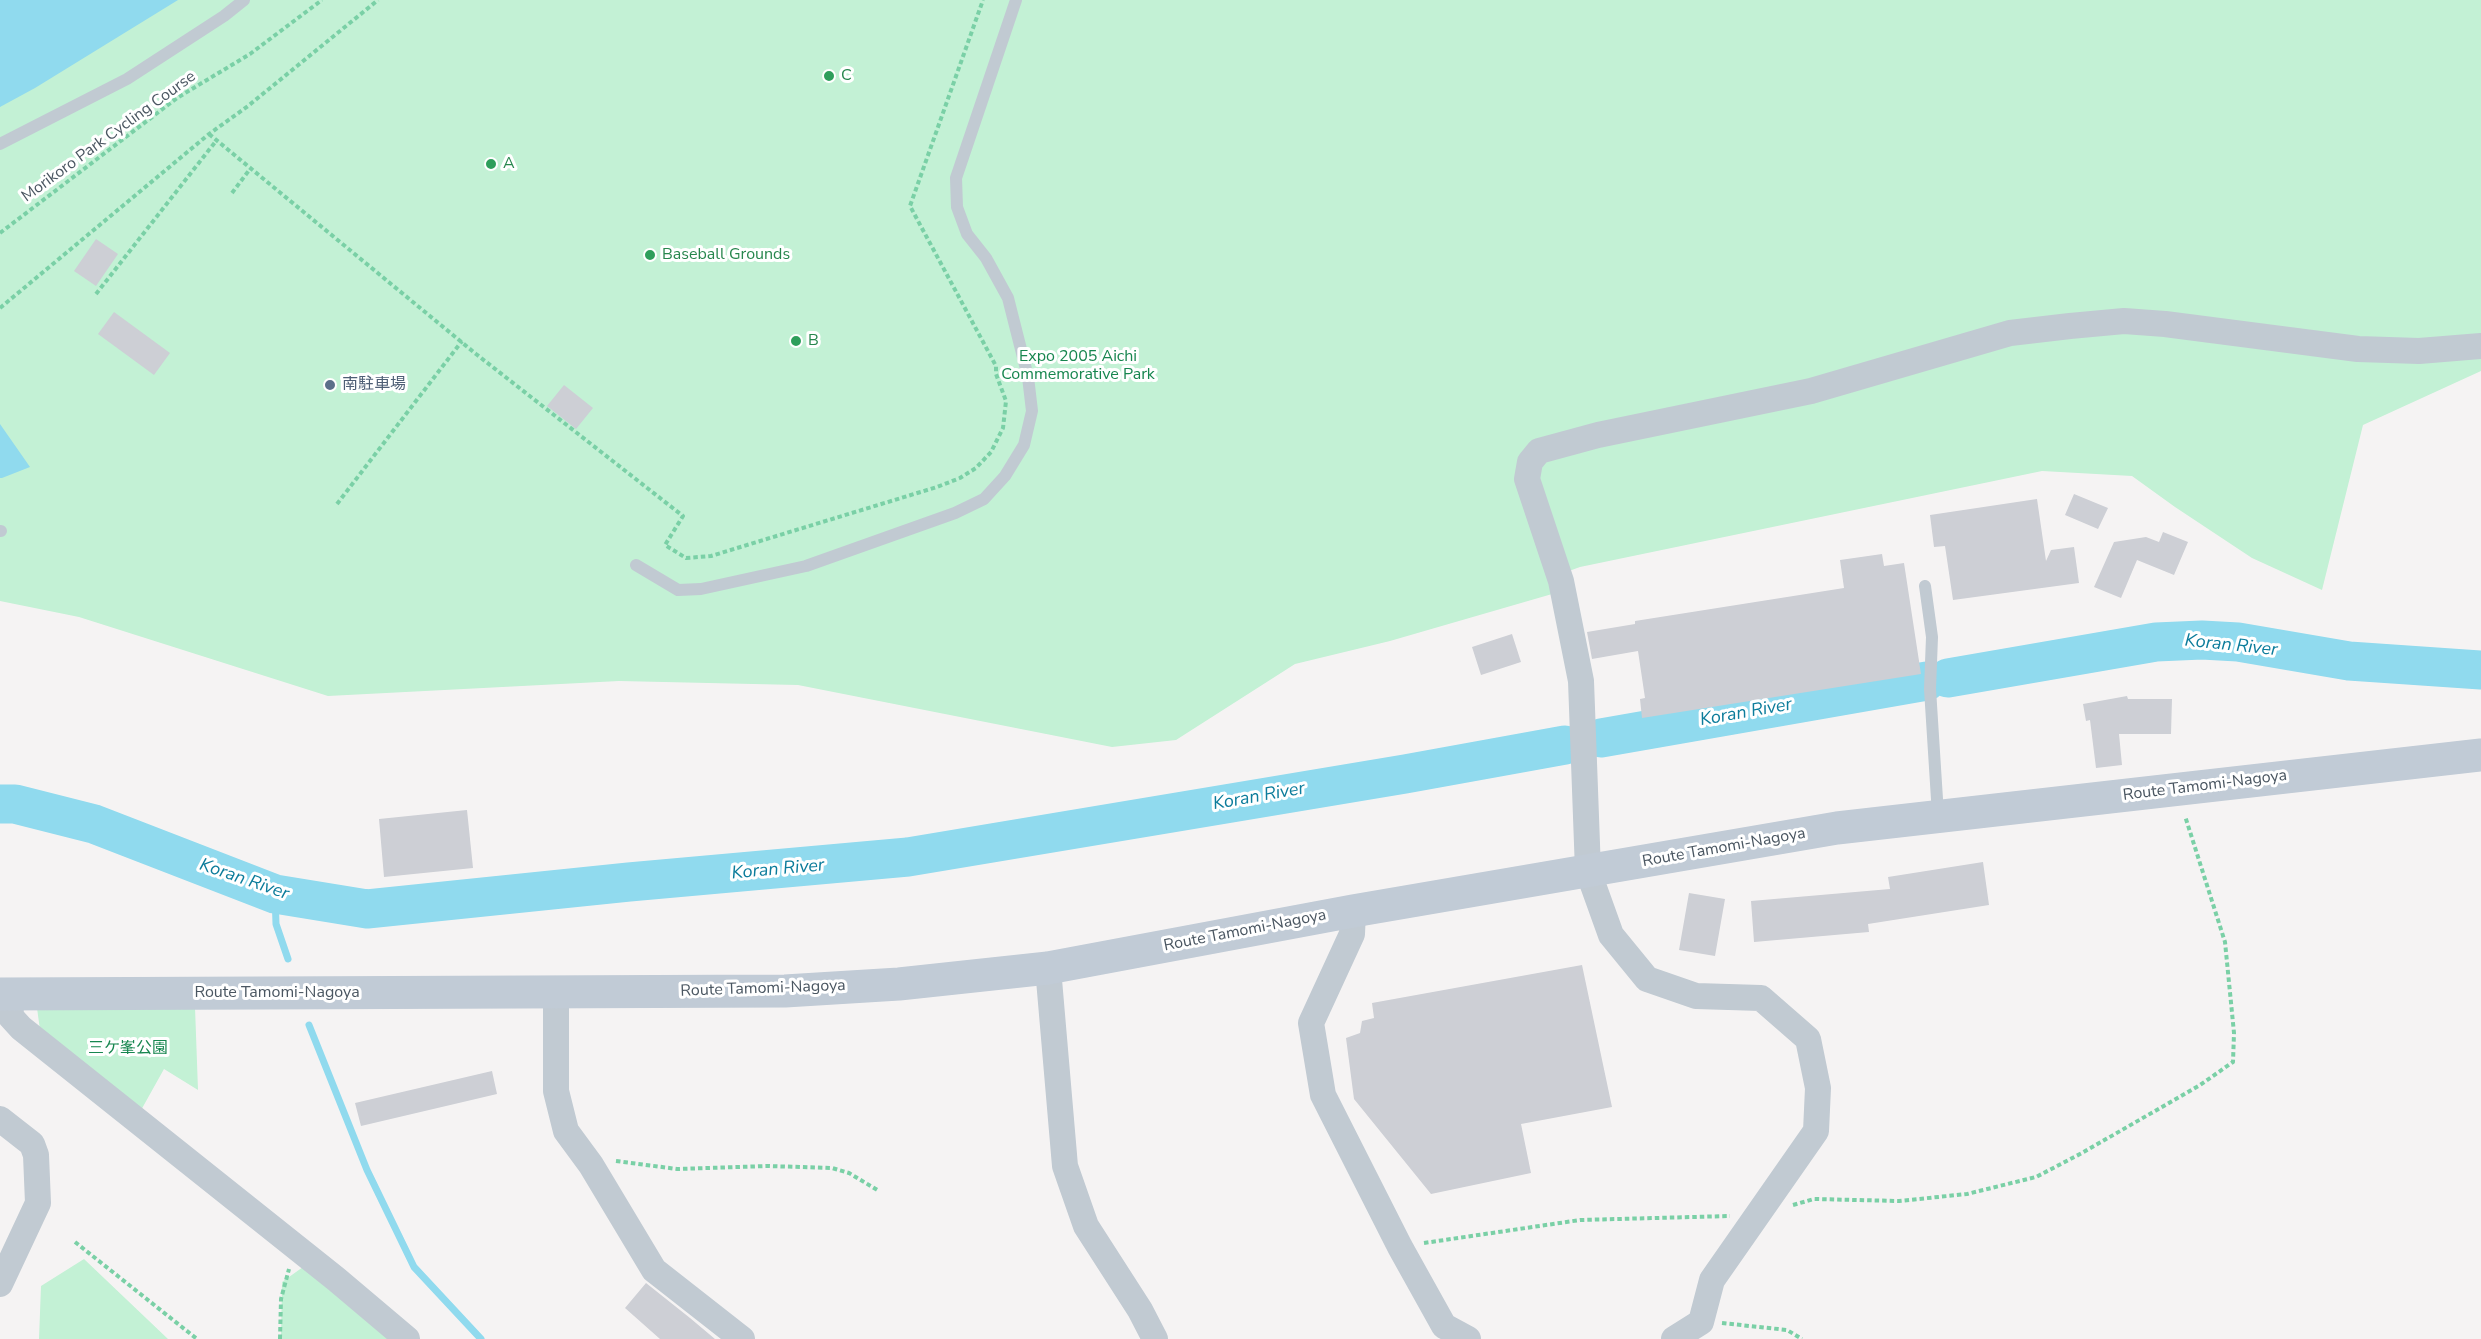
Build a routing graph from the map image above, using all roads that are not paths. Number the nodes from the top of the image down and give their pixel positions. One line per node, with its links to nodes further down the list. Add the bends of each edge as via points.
1 (244, 0): 3 (lane, via 127,79)
2 (1016, 0): 5 (lane, via 956,178 957,207 967,234 986,258 1008,298 1028,377 1032,411 1024,445 1005,476 984,499 955,513 806,566 702,589 678,590)
3 (0, 144)
4 (2481, 346): 9 (street, via 2419,351 2358,349 2165,324 2124,321 2070,326 2010,333 1811,391 1539,451 1530,462 1527,479 1561,581 1581,681)
5 (636, 565)
6 (1925, 586): 8 (lane, via 1932,637 1929,689)
7 (2481, 755): 8 (main road, Route Tamomi-Nagoya)
8 (1938, 817): 9 (main road, Route Tamomi-Nagoya, via 1837,828)
9 (1588, 871): 10 (main road, Route Tamomi-Nagoya); 16 (street, via 1611,935 1647,979 1696,996 1761,998 1808,1039 1818,1088 1816,1131 1712,1280)
10 (1353, 911): 11 (main road, Route Tamomi-Nagoya); 20 (street, via 1352,934 1311,1023 1323,1095 1444,1326)
11 (1048, 968): 12 (main road, Route Tamomi-Nagoya, via 785,991); 19 (street, via 1065,1166 1086,1226)
12 (555, 992): 13 (main road, Route Tamomi-Nagoya); 18 (street, via 556,1091 566,1131 654,1270)
13 (5, 993): 17 (street, via 12,1017 21,1028)
14 (0, 1119): 15 (street, via 32,1144 38,1203)
15 (0, 1284)
16 (1704, 1331): 21 (street)
17 (407, 1339)
18 (742, 1339)
19 (1155, 1339)
20 (1468, 1339)
21 (1674, 1339)

